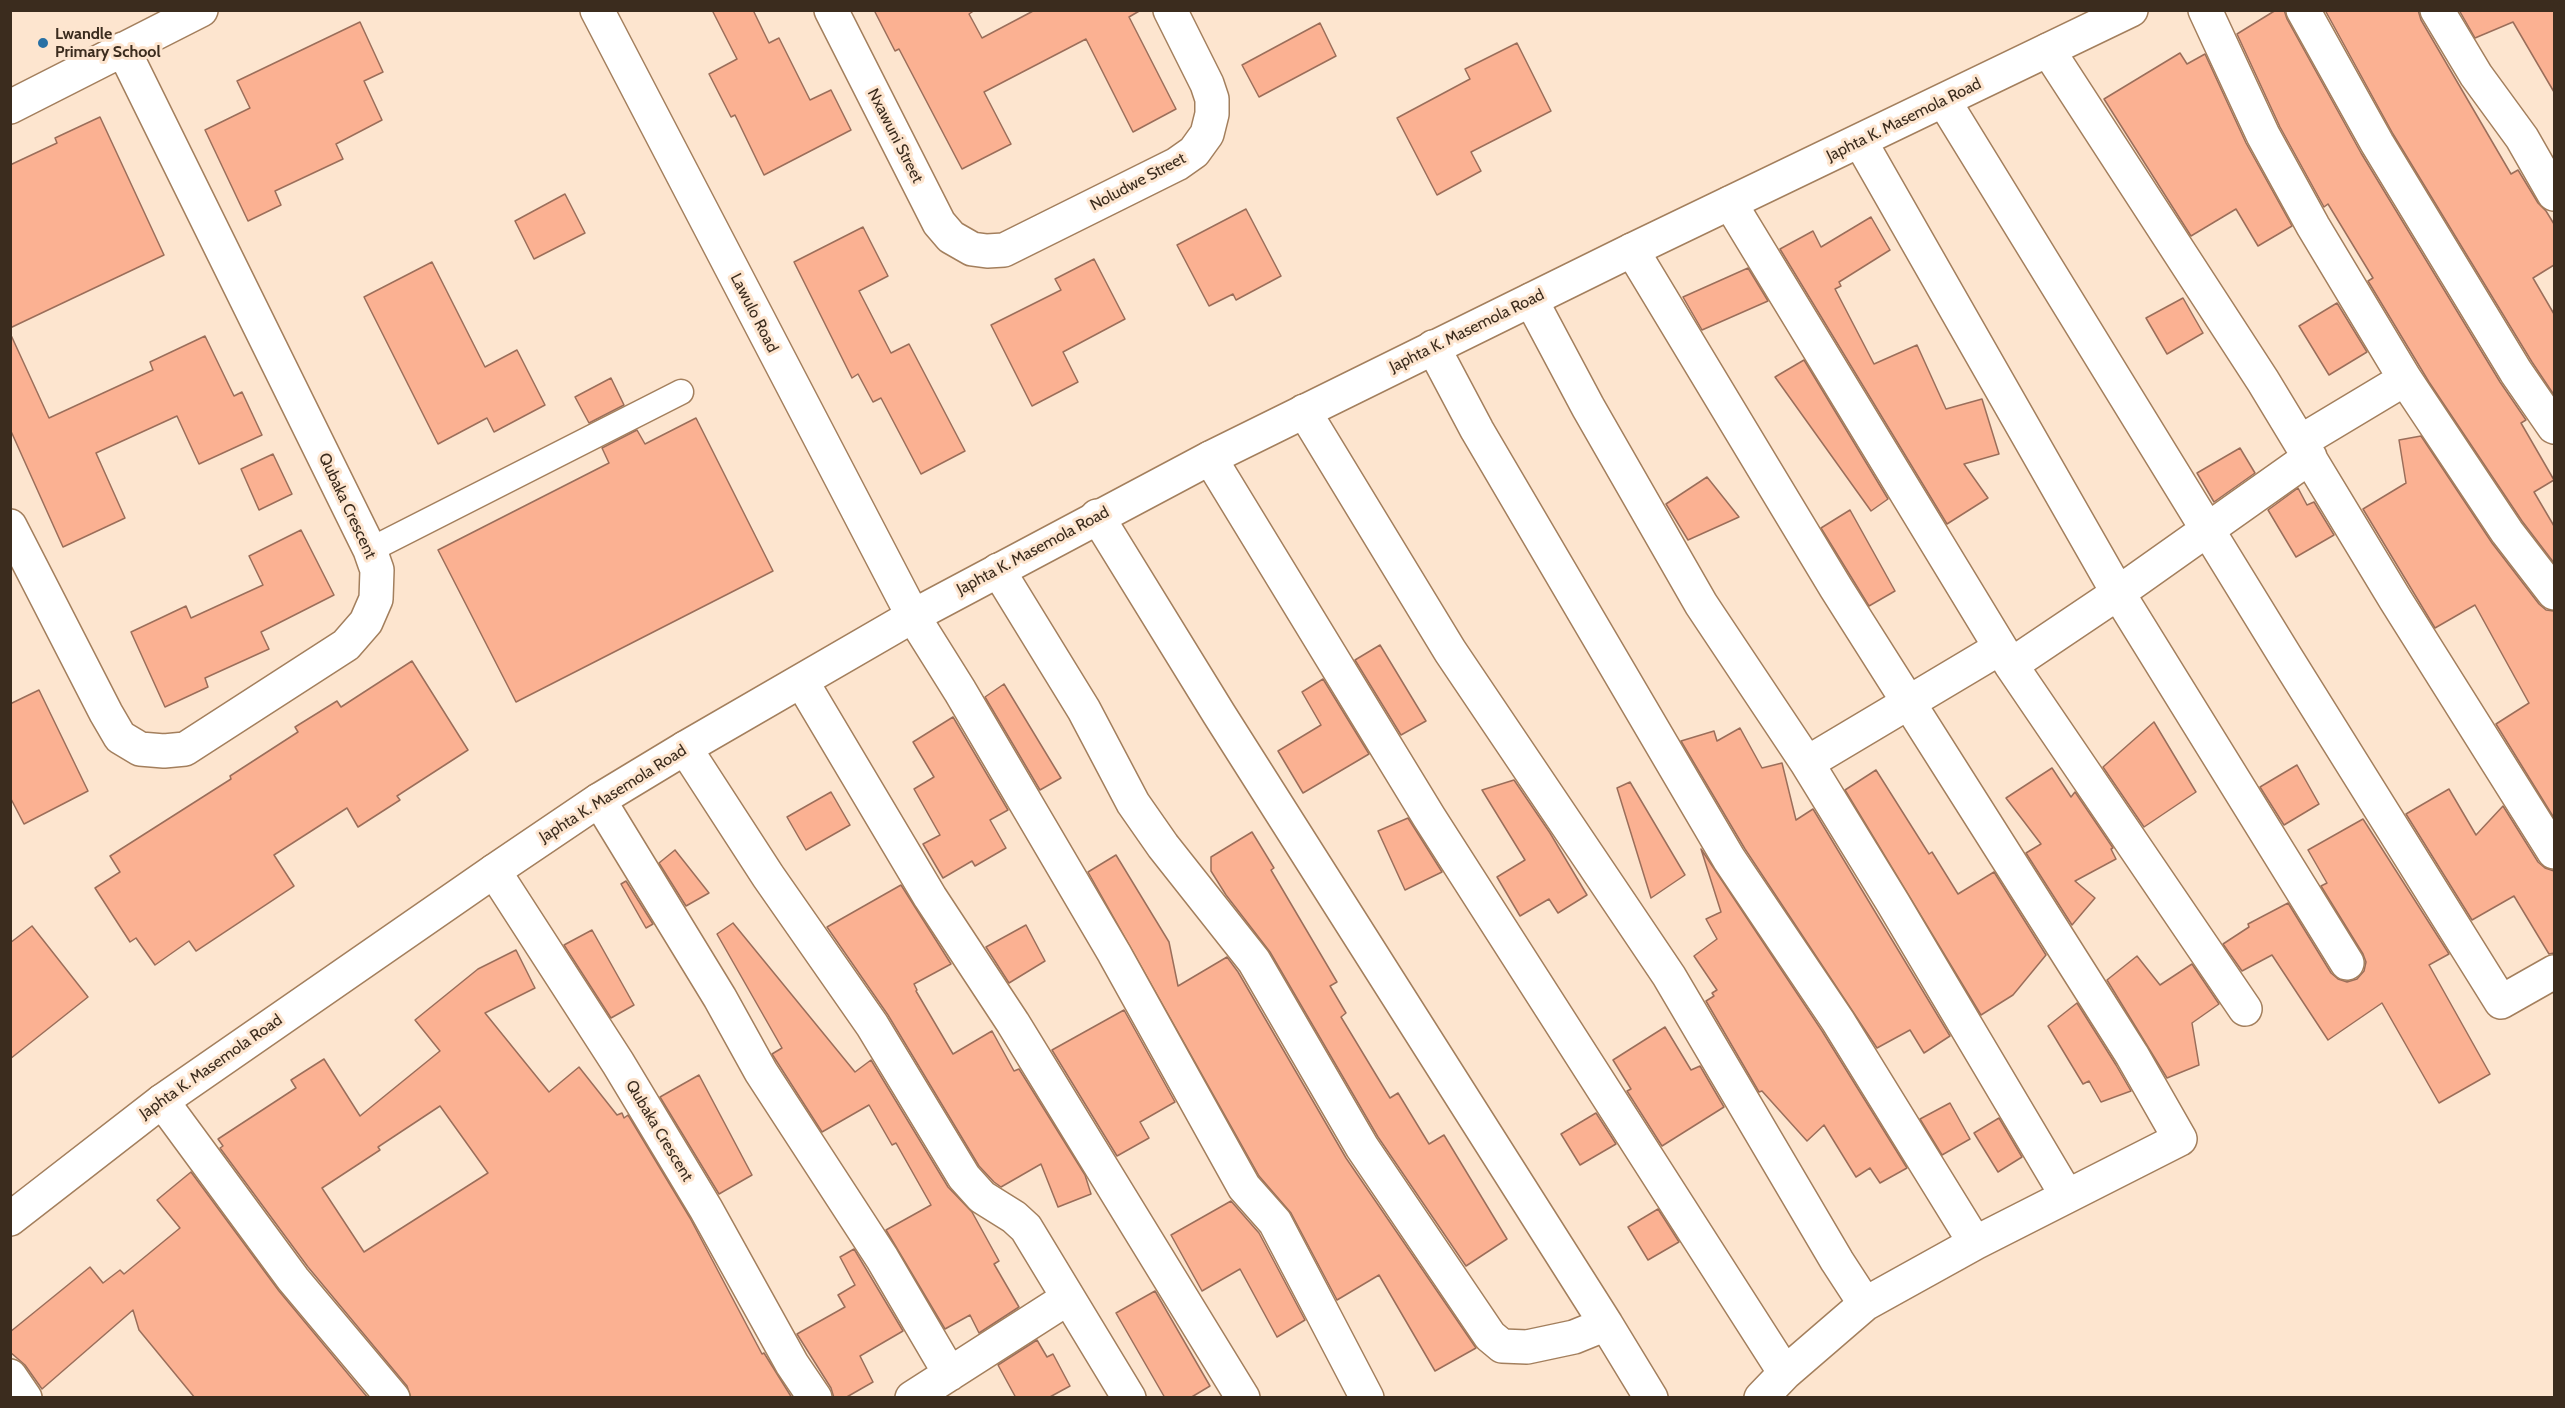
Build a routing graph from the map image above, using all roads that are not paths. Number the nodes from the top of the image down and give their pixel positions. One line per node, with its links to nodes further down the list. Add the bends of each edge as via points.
1 (201, 10): 9 (street)
2 (597, 10): 33 (street, Lawulo Road)
3 (831, 10): 16 (street, Nxawuni Street, via 939,223 951,237)
4 (1170, 10): 16 (street, Noludwe Street, via 1212,99 1207,134 1194,152 1004,250)
5 (2131, 10): 10 (street, Japhta K. Masemola Road)
6 (2205, 10): 20 (street, via 2263,135)
7 (2303, 10): 23 (street, via 2377,144 2516,372)
8 (2437, 10): 14 (street, via 2476,75 2522,138)
9 (123, 49): 12 (street); 29 (street, Qubaka Crescent)
10 (2048, 50): 11 (street, Japhta K. Masemola Road); 24 (street)
11 (1944, 101): 13 (street, Japhta K. Masemola Road); 28 (street)
12 (10, 107)
13 (1860, 141): 15 (street, Japhta K. Masemola Road); 31 (street)
14 (2554, 194)
15 (1730, 204): 17 (street, Japhta K. Masemola Road); 34 (street)
16 (972, 249)
17 (1632, 250): 18 (street, Japhta K. Masemola Road); 36 (street)
18 (1531, 300): 19 (street, Japhta K. Masemola Road); 38 (street, via 1701,604)
19 (1433, 347): 22 (street, Japhta K. Masemola Road); 48 (street, via 1477,430 1729,859 1838,1021)
20 (2405, 379): 24 (street); 32 (street, via 2507,532)
21 (681, 392): 29 (lane)
22 (1304, 411): 25 (street, Japhta K. Masemola Road); 50 (street, via 1450,651 1669,976)
23 (2554, 427)
24 (2305, 449): 28 (street); 40 (street)
25 (1210, 458): 26 (street, Japhta K. Masemola Road); 52 (street, via 1429,817)
26 (1097, 516): 30 (street, Japhta K. Masemola Road); 51 (street)
27 (10, 526): 29 (street, Qubaka Crescent, via 120,737 140,749 164,752 185,749 346,645 366,622 376,599 377,570)
28 (2208, 529): 31 (street); 43 (street, via 2501,1002)
29 (370, 550)
30 (998, 570): 33 (street, Japhta K. Masemola Road); 51 (street, via 1084,710 1133,803 1254,961 1362,1147 1490,1336 1502,1346 1527,1347 1551,1344)
31 (2118, 593): 34 (street); 42 (street)
32 (2554, 593)
33 (912, 616): 35 (street, Japhta K. Masemola Road); 61 (street, Lawulo Road, via 1114,953 1230,1164 1244,1187 1275,1222)
34 (2006, 656): 36 (street); 44 (street)
35 (802, 682): 37 (street, Japhta K. Masemola Road); 60 (street, via 930,897 1013,1023)
36 (1908, 704): 38 (street); 46 (street, via 2132,1055 2180,1139)
37 (685, 748): 39 (street, Japhta K. Masemola Road); 49 (street, via 872,1025 964,1177 982,1197 1026,1228)
38 (1807, 763): 46 (street)
39 (599, 800): 41 (street, Japhta K. Masemola Road); 53 (street, via 767,1081 882,1258)
40 (2554, 852)
41 (494, 870): 45 (street, Japhta K. Masemola Road); 57 (street, Qubaka Crescent, via 618,1063)
42 (2348, 963)
43 (2554, 972)
44 (2245, 1009)
45 (162, 1101): 47 (street, Japhta K. Masemola Road); 56 (street, via 294,1279)
46 (2067, 1196): 48 (street)
47 (10, 1218)
48 (1975, 1243): 50 (street)
49 (1068, 1298): 53 (street); 59 (street)
50 (1865, 1304): 52 (street)
51 (1606, 1324): 62 (street)
52 (1785, 1373): 63 (street)
53 (950, 1374): 58 (street)
54 (10, 1376): 55 (street)
55 (25, 1398)
56 (393, 1398)
57 (815, 1398)
58 (912, 1398)
59 (1129, 1398)
60 (1243, 1398)
61 (1367, 1398)
62 (1651, 1398)
63 (1761, 1398)

